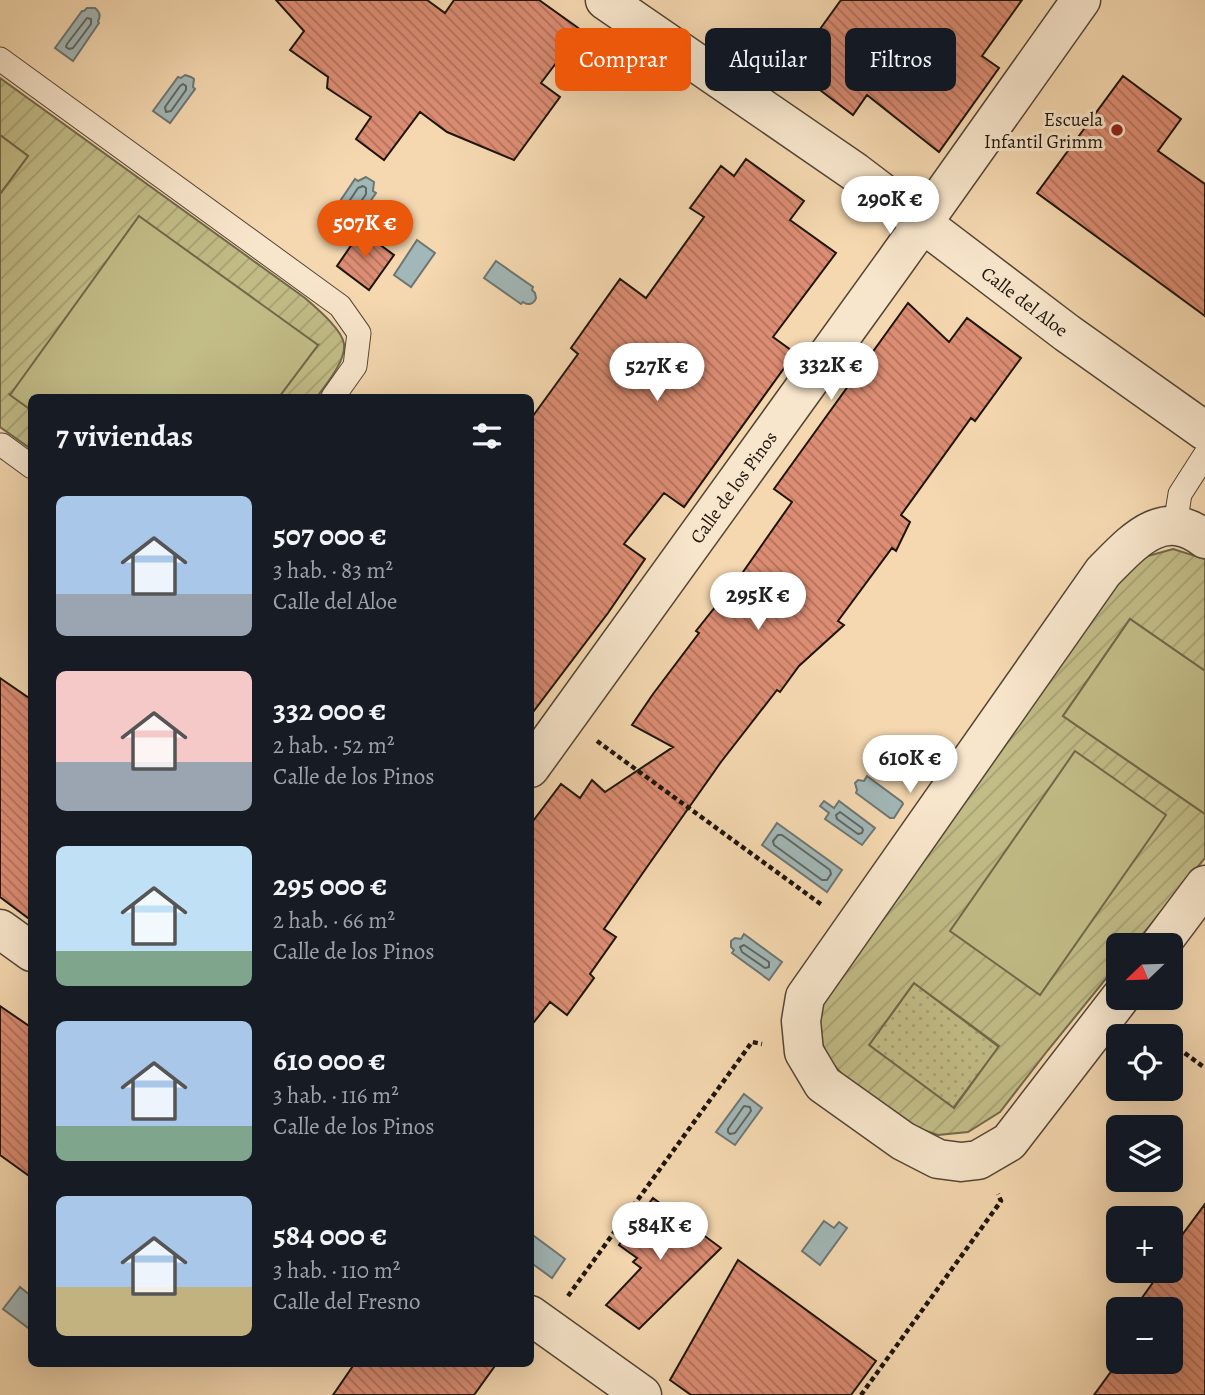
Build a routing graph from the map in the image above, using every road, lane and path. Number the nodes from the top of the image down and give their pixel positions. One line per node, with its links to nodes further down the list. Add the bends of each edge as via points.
1 (605, 0): 4 (street, Calle del Aloe)
2 (1081, 0): 4 (street, Calle de los Pinos)
3 (0, 59): 5 (lane, via 340,306 359,332 355,366)
4 (923, 223): 6 (street, Calle del Aloe); 12 (street, Calle de los Pinos)
5 (335, 394)
6 (1205, 431)
7 (0, 445): 9 (lane)
8 (1205, 454): 10 (lane, via 1180,494)
9 (28, 464)
10 (1190, 532): 14 (street, via 1157,528 1134,541 1103,572)
11 (593, 738): 14 (path)
12 (534, 762)
13 (1205, 885): 16 (street)
14 (853, 928): 19 (street, via 805,997 801,1021)
15 (0, 929): 17 (street)
16 (1169, 933)
17 (28, 950)
18 (1111, 1010): 22 (street, via 1009,1142)
19 (804, 1052): 22 (street, via 824,1083 904,1141 938,1159); 23 (path, via 752,1042)
20 (1183, 1052): 21 (path)
21 (1205, 1068)
22 (978, 1160): 25 (path, via 1001,1201)
23 (547, 1308): 24 (street)
24 (642, 1395)
25 (861, 1395)

